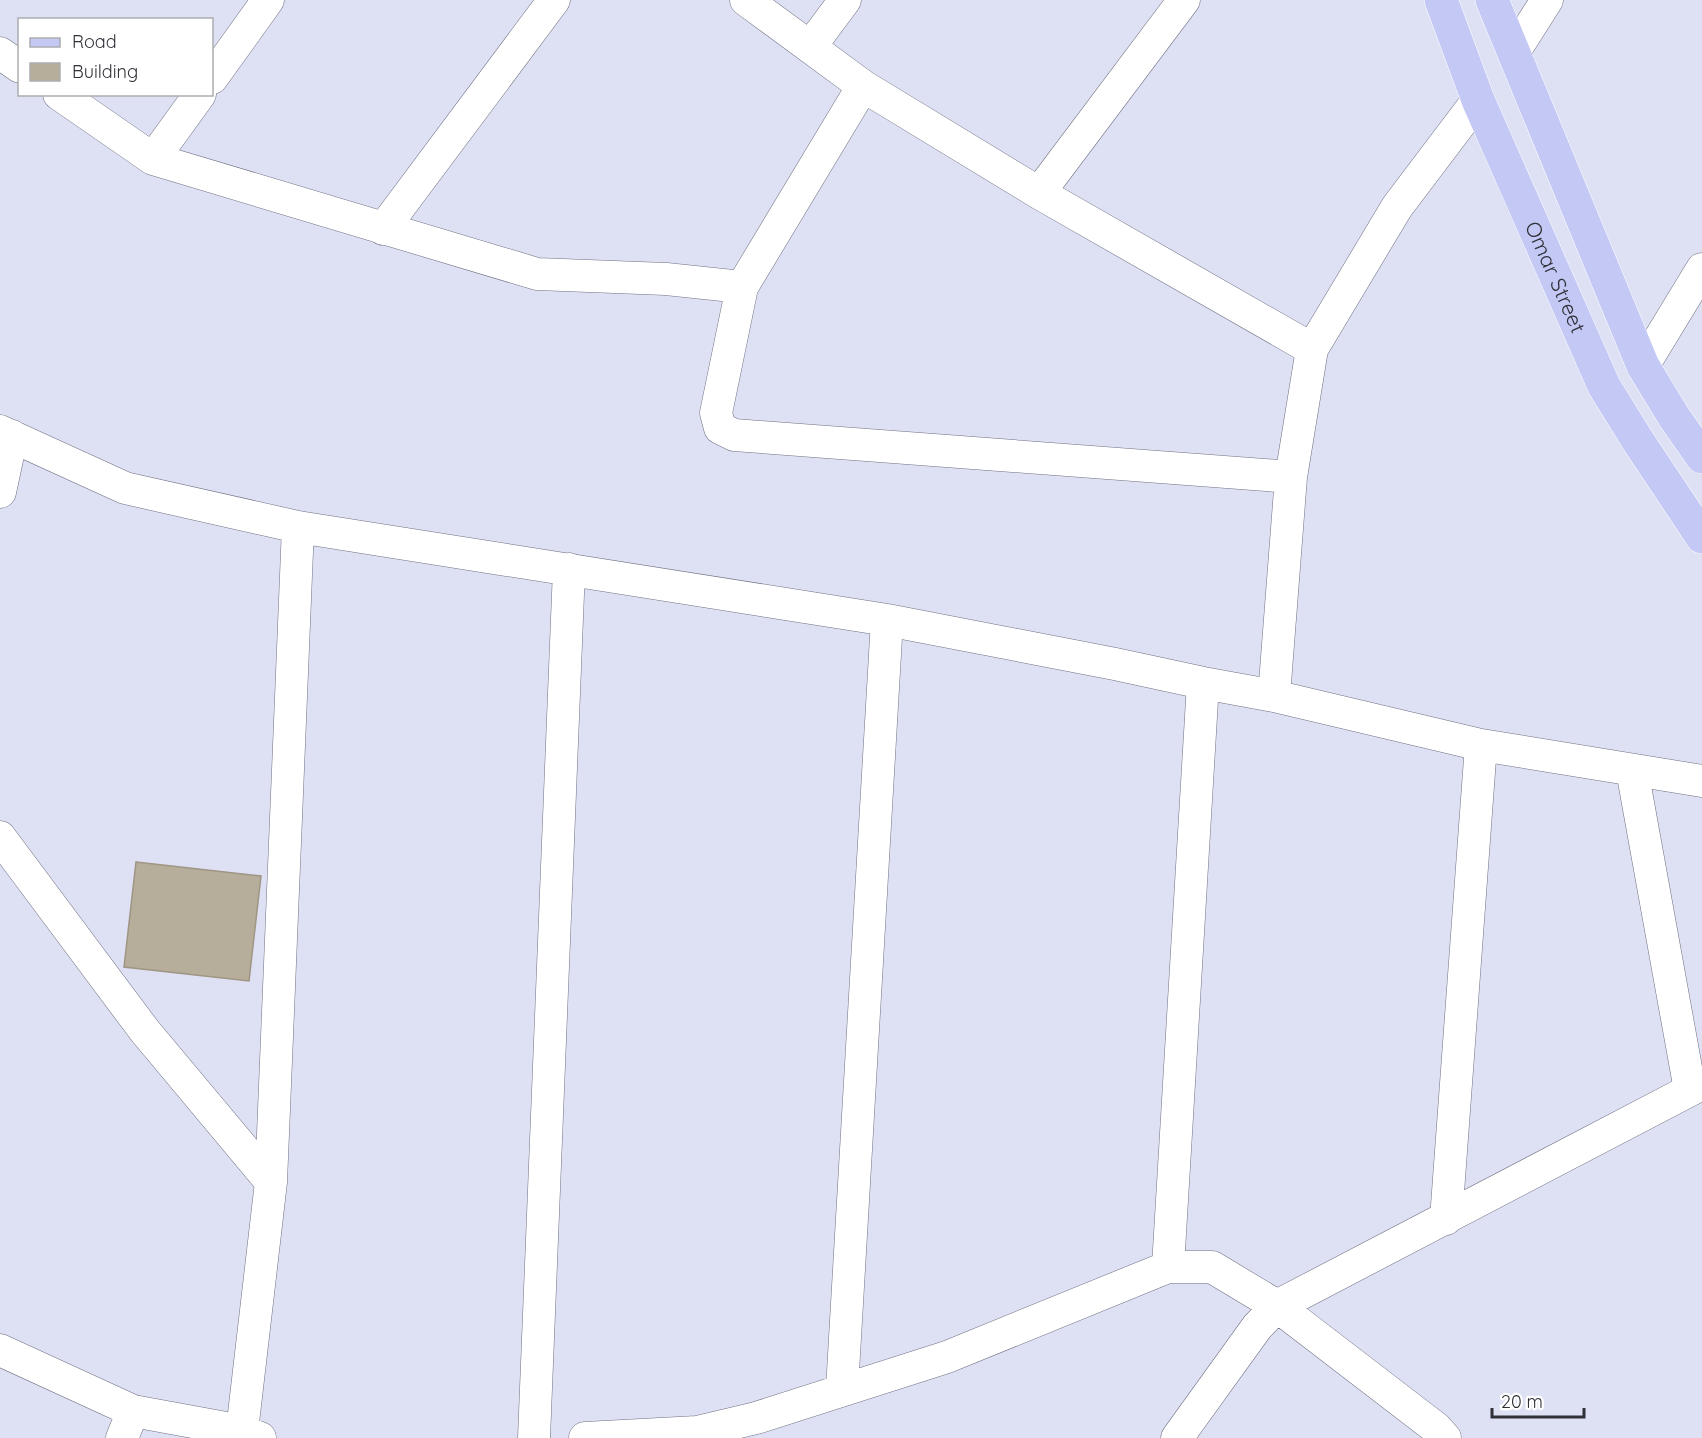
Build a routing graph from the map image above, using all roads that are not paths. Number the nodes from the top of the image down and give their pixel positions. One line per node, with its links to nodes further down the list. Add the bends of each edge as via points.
1 (268, 0): 13 (street)
2 (554, 0): 20 (street)
3 (746, 0): 9 (street)
4 (845, 0): 9 (street)
5 (1184, 0): 19 (street)
6 (1441, 0): 17 (main road, Omar Street)
7 (1492, 0): 10 (main road, Omar Street)
8 (1547, 0): 10 (street)
9 (810, 47): 14 (street)
10 (1514, 52): 24 (main road, Omar Street)
11 (0, 53): 12 (street)
12 (18, 66)
13 (213, 77)
14 (863, 86): 19 (street); 22 (street)
15 (63, 96): 18 (street)
16 (199, 96): 18 (street)
17 (1478, 100): 23 (street, via 1397,207); 30 (main road, Omar Street, via 1604,386)
18 (153, 159): 20 (street)
19 (1039, 194): 23 (street)
20 (383, 229): 22 (street, via 537,274 666,279)
21 (1702, 269): 24 (street)
22 (742, 287): 27 (street, via 716,413 720,428 734,435)
23 (1312, 349): 27 (street)
24 (1643, 366): 26 (main road, Omar Street)
25 (6, 434): 28 (street); 29 (street, via 125,488)
26 (1702, 457)
27 (1291, 477): 34 (street)
28 (0, 492)
29 (297, 527): 31 (street); 40 (street)
30 (1702, 537)
31 (569, 569): 32 (street); 49 (street)
32 (887, 620): 33 (street); 45 (street)
33 (1203, 684): 34 (street); 42 (street)
34 (1274, 696): 35 (street)
35 (1481, 745): 36 (street); 41 (street)
36 (1632, 770): 37 (street); 39 (street)
37 (1702, 781)
38 (0, 837): 40 (street, via 144,1030)
39 (1696, 1087): 41 (street)
40 (271, 1182): 48 (street)
41 (1446, 1219): 43 (street)
42 (1168, 1267): 43 (street, via 1212,1267); 45 (street, via 947,1357)
43 (1277, 1306): 51 (street, via 1257,1327); 52 (street)
44 (0, 1350): 46 (street)
45 (842, 1389): 47 (street)
46 (127, 1424): 48 (street)
47 (758, 1428): 50 (street)
48 (251, 1435)
49 (534, 1438)
50 (585, 1438)
51 (1177, 1438)
52 (1445, 1438)

